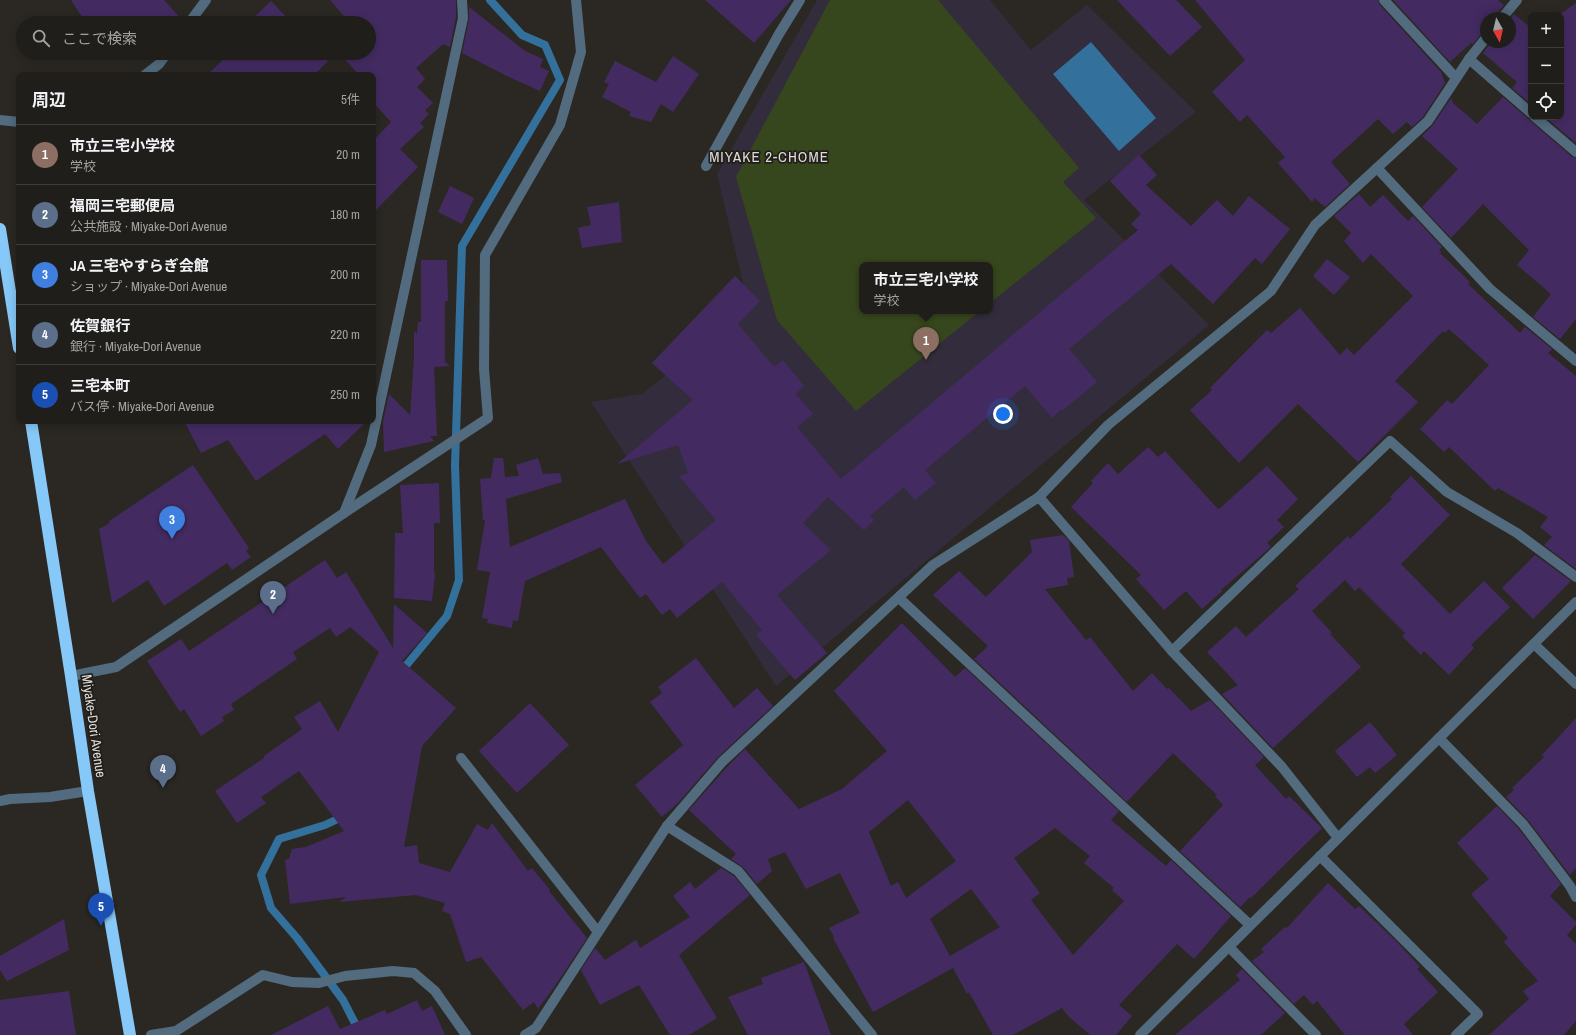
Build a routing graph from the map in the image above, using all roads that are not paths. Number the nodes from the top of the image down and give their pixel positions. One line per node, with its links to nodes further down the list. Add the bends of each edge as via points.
1 (206, 0): 8 (street)
2 (462, 0): 24 (street, via 463,18)
3 (576, 0): 28 (street, via 581,52 560,125 484,255 484,369 488,418)
4 (800, 0): 19 (street)
5 (1384, 0): 13 (street)
6 (1517, 0): 7 (street)
7 (1507, 12)
8 (194, 16)
9 (1480, 45): 10 (street)
10 (1468, 59): 13 (street); 14 (street)
11 (162, 60): 12 (street)
12 (149, 72)
13 (1456, 78): 20 (street, via 1428,121)
14 (1528, 110)
15 (0, 120): 17 (street)
16 (1539, 120): 18 (street)
17 (16, 122)
18 (1576, 152)
19 (706, 166)
20 (1377, 168): 23 (street, via 1490,289); 27 (street, via 1315,225 1271,291 1108,425)
21 (0, 229): 22 (highway)
22 (16, 329)
23 (1576, 361)
24 (376, 422)
25 (31, 424): 34 (highway, Miyake-Dori Avenue)
26 (376, 424): 28 (street, via 371,445)
27 (1039, 497): 30 (street, via 933,566); 33 (street)
28 (344, 513): 34 (street, via 116,667)
29 (1576, 577): 33 (street, via 1516,533 1447,492 1390,441)
30 (899, 598): 40 (street, via 722,762); 44 (street)
31 (1576, 602): 32 (street)
32 (1534, 644): 35 (street); 36 (street)
33 (1172, 651): 41 (street, via 1282,767)
34 (71, 676): 38 (highway, Miyake-Dori Avenue)
35 (1576, 684)
36 (1439, 738): 41 (street); 43 (street, via 1523,824)
37 (461, 758): 45 (street)
38 (88, 791): 39 (street); 47 (highway, Miyake-Dori Avenue)
39 (0, 801)
40 (667, 826): 45 (street); 51 (street, via 738,871)
41 (1338, 838): 42 (street)
42 (1320, 856): 44 (street); 54 (street, via 1478,1014)
43 (1576, 897)
44 (1250, 925): 46 (street)
45 (598, 932): 50 (street, via 536,1028)
46 (1228, 947): 52 (street); 53 (street)
47 (130, 1035)
48 (151, 1035): 49 (street, via 176,1032 263,975 292,982 319,982 345,976 393,971 414,973 435,991)
49 (466, 1035)
50 (526, 1035)
51 (872, 1035)
52 (1140, 1035)
53 (1316, 1035)
54 (1456, 1035)

